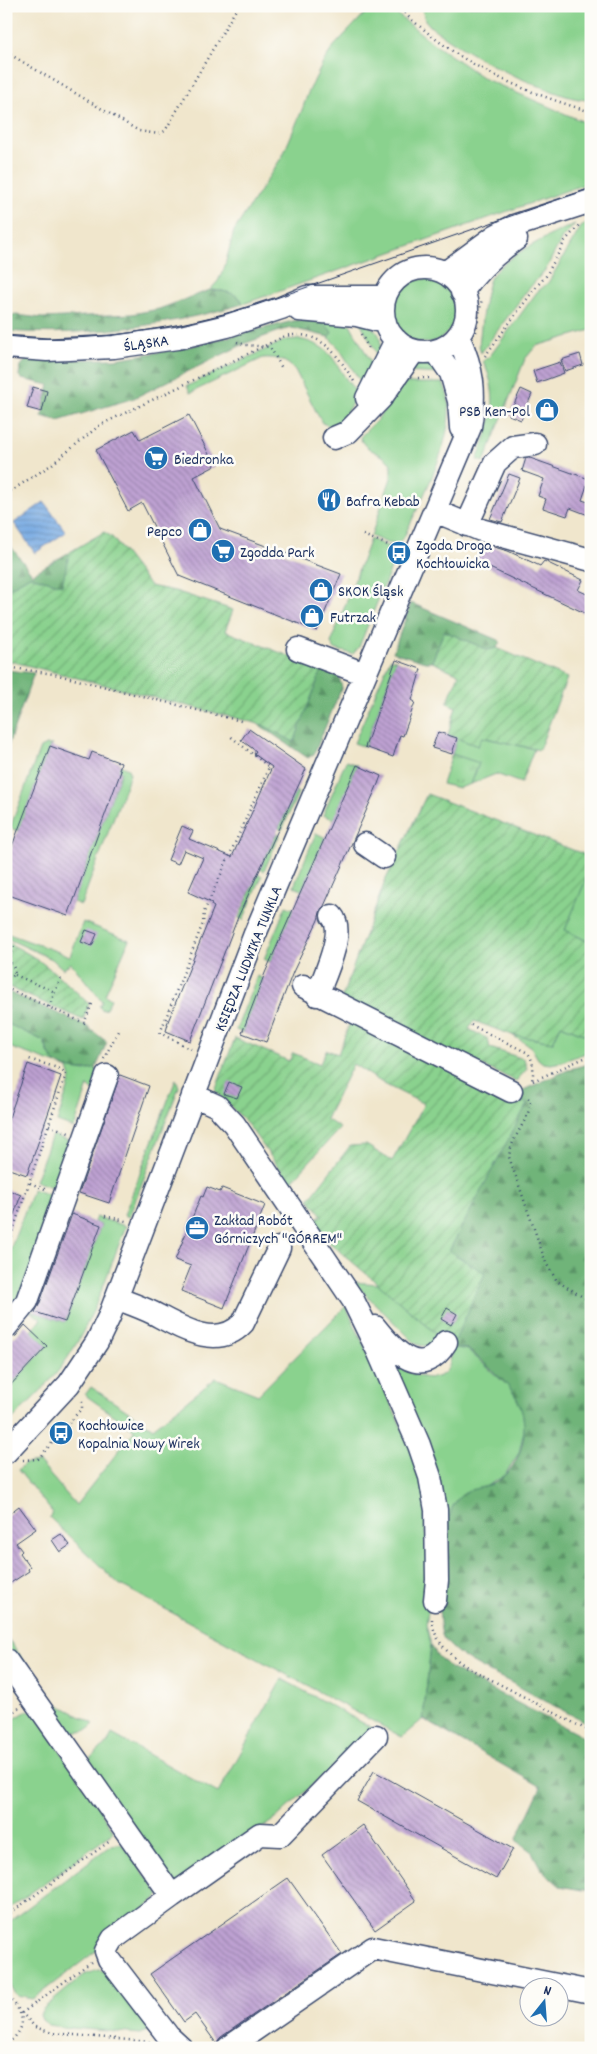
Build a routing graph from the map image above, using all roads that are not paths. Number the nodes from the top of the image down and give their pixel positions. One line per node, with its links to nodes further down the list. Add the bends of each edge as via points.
1 (591, 201): 2 (street)
2 (547, 216): 3 (street, via 514,226 495,236); 4 (street, via 497,253 472,277)
3 (445, 274): 4 (street); 5 (street, via 434,269 410,272 399,278)
4 (462, 292): 7 (street, via 467,311)
5 (385, 297): 6 (street, ŚLĄSKA, via 307,297); 8 (street, via 383,309)
6 (281, 308): 8 (street, ŚLĄSKA, via 357,315); 9 (street, ŚLĄSKA, via 227,326 114,347)
7 (458, 336): 8 (street, via 451,343); 14 (street, KSIĘDZA LUDWIKA TUNKLA, via 473,378 474,404)
8 (408, 341): 10 (street); 14 (street, KSIĘDZA LUDWIKA TUNKLA, via 451,373 459,401)
9 (6, 347)
10 (390, 370): 11 (street, via 368,397); 11 (street, via 381,398)
11 (359, 420): 12 (street, via 348,432)
12 (334, 438)
13 (534, 444): 16 (street, via 513,447 495,463)
14 (462, 446): 15 (street, KSIĘDZA LUDWIKA TUNKLA)
15 (435, 511): 16 (street); 19 (street, KSIĘDZA LUDWIKA TUNKLA)
16 (467, 525): 17 (street)
17 (591, 560)
18 (298, 649): 19 (street)
19 (366, 674): 25 (street, KSIĘDZA LUDWIKA TUNKLA, via 261,919)
20 (365, 844): 21 (street)
21 (384, 857)
22 (332, 916): 24 (street, via 338,928 332,953 310,990)
23 (105, 1069): 29 (street, via 27,1302)
24 (511, 1091)
25 (193, 1095): 27 (street, KSIĘDZA LUDWIKA TUNKLA); 28 (street, via 217,1106 234,1124)
26 (279, 1248): 27 (street, via 243,1323 228,1335 202,1335 183,1329)
27 (116, 1298): 31 (street, KSIĘDZA LUDWIKA TUNKLA, via 79,1370)
28 (352, 1300): 30 (street, via 394,1350 407,1359 421,1362 431,1358 439,1354); 32 (street, via 379,1353 430,1477 436,1510)
29 (6, 1328)
30 (446, 1342)
31 (12, 1456)
32 (435, 1600)
33 (6, 1660): 35 (street)
34 (376, 1736): 35 (street, via 280,1835 260,1834)
35 (172, 1896): 37 (street, via 114,1938 106,1951 168,2036)
36 (591, 1992): 38 (street, via 373,1948)
37 (181, 2048)
38 (228, 2048)

